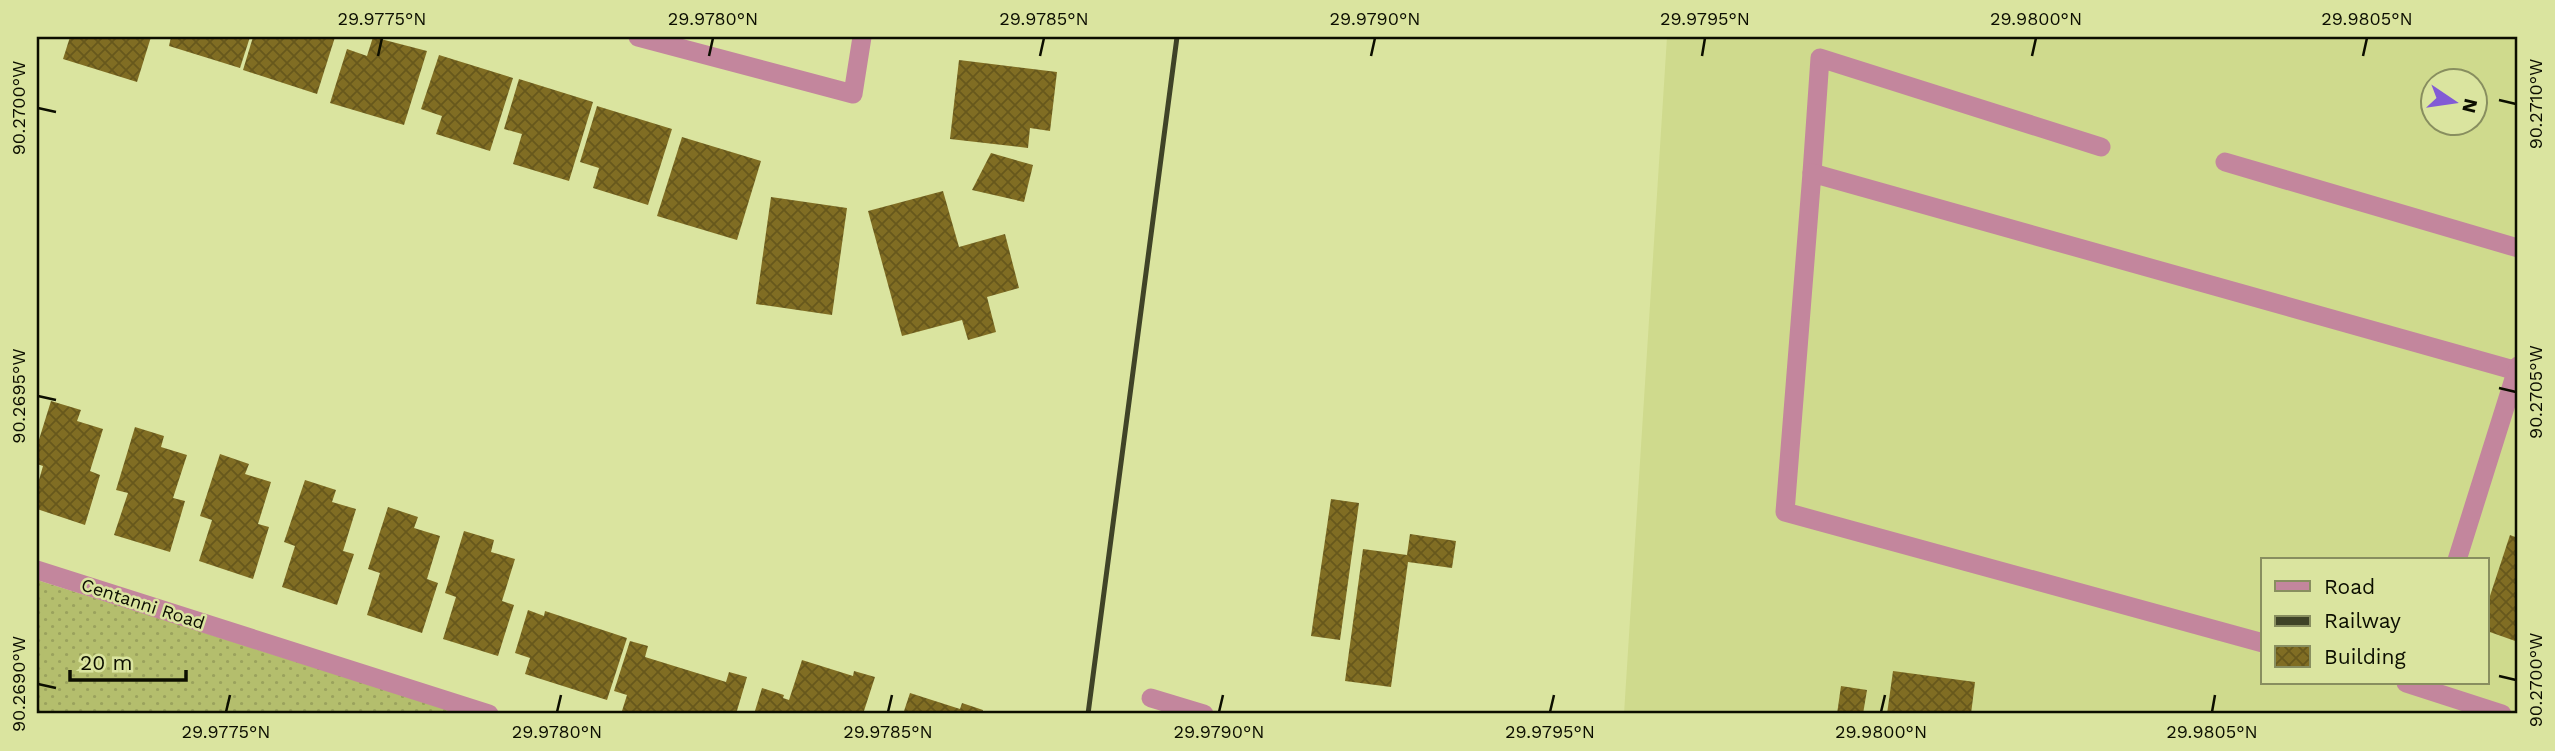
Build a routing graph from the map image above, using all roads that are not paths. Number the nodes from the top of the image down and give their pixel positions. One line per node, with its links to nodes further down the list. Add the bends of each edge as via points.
1 (638, 37): 2 (street, via 853,94)
2 (862, 37)
3 (2101, 147): 5 (street, via 1820,58)
4 (2225, 162): 6 (street)
5 (1812, 173): 7 (street); 10 (street, via 1785,512)
6 (2518, 248)
7 (2518, 370): 8 (street)
8 (2458, 558)
9 (37, 570): 13 (street, Centanni Road)
10 (2261, 642)
11 (2414, 684): 15 (street)
12 (1151, 698): 14 (street)
13 (489, 714)
14 (1204, 714)
15 (2502, 714)

